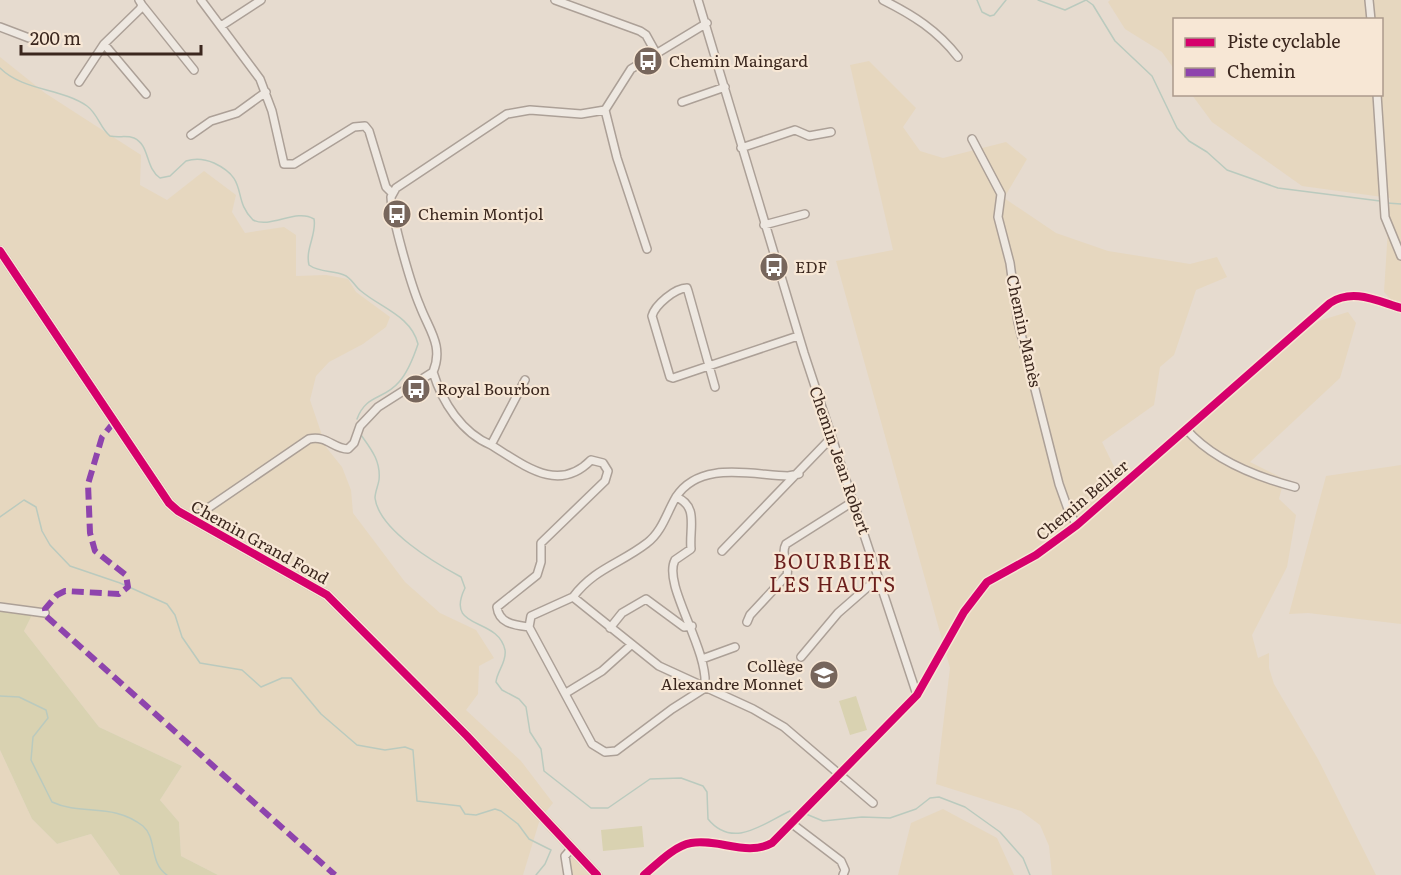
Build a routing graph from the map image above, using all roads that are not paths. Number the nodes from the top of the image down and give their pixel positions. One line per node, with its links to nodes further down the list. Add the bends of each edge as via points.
1 (201, 0): 10 (street)
2 (261, 0): 10 (street)
3 (555, 0): 14 (street, via 640,31)
4 (698, 0): 9 (street, Chemin Jean Robert)
5 (883, 0): 15 (street, via 937,33)
6 (1369, 0): 8 (street)
7 (141, 3): 13 (street); 16 (street)
8 (1371, 18)
9 (707, 23): 14 (street); 18 (street, Chemin Jean Robert)
10 (221, 26): 19 (street)
11 (0, 27): 12 (street)
12 (29, 38)
13 (104, 44): 17 (street); 20 (street)
14 (656, 53): 23 (street, via 631,69)
15 (958, 57)
16 (194, 70)
17 (79, 82)
18 (725, 87): 22 (street); 27 (street, Chemin Jean Robert)
19 (266, 92): 25 (street, via 237,113 211,121); 28 (street, via 284,164 294,165 354,128 365,126 386,187)
20 (146, 94)
21 (1377, 96): 33 (street, via 1385,217)
22 (682, 102)
23 (605, 110): 28 (street, via 581,114 530,110 507,114); 31 (street)
24 (831, 132): 27 (street, via 809,136 795,130)
25 (191, 135)
26 (972, 139): 48 (street, Chemin Manès, via 1001,194 999,225 1010,263 1018,322 1059,484)
27 (741, 148): 30 (street, Chemin Jean Robert)
28 (392, 193): 37 (street, via 393,210 419,305 436,342 438,353)
29 (805, 214): 30 (street)
30 (764, 225): 35 (street, Chemin Jean Robert)
31 (647, 249)
32 (0, 251): 47 (street, Chemin Grand Fond, via 160,492 174,508)
33 (1401, 256)
34 (1401, 308): 40 (street, Chemin Bellier, via 1354,295 1337,298)
35 (798, 336): 36 (street); 41 (street, Chemin Jean Robert)
36 (710, 366): 36 (street, via 688,291 683,287 656,308 652,316 668,374 673,378); 39 (street)
37 (433, 372): 42 (street, via 446,403 462,425); 47 (street, via 378,407 360,426 348,449 322,437 309,440)
38 (525, 380): 42 (street)
39 (715, 387)
40 (1186, 429): 44 (street, via 1205,447 1240,466); 48 (street, Chemin Bellier)
41 (832, 437): 43 (street); 46 (street, Chemin Jean Robert)
42 (491, 445): 56 (street, via 520,463 553,476 571,476 595,460 608,471 605,481 542,543 537,575 497,608 503,620)
43 (799, 474): 45 (street, via 711,473 690,482); 49 (street)
44 (1295, 487)
45 (676, 497): 51 (street, via 652,539 586,580); 55 (street, via 686,501 690,508 692,549 675,560 672,579)
46 (854, 501): 50 (street, Chemin Jean Robert); 54 (street, via 786,544 783,553 787,575)
47 (192, 519): 68 (street, Chemin Grand Fond, via 327,595 403,669)
48 (1077, 525): 64 (street, Chemin Bellier, via 1036,555 987,582 964,612)
49 (722, 551)
50 (878, 578): 60 (street, via 838,613); 64 (street, Chemin Jean Robert)
51 (573, 597): 56 (street, via 531,616); 57 (street)
52 (0, 607): 53 (street)
53 (45, 613)
54 (747, 622)
55 (692, 626): 57 (street, via 684,627 646,599 622,613); 61 (street)
56 (529, 627): 63 (street)
57 (610, 628): 58 (street)
58 (631, 645): 62 (street, via 658,666); 63 (street, via 607,668)
59 (735, 647): 61 (street)
60 (801, 657)
61 (702, 659): 62 (street)
62 (705, 688): 63 (street, via 622,748 605,752 592,744); 65 (street, via 784,727)
63 (566, 693)
64 (917, 695): 65 (street, Chemin Bellier)
65 (838, 774): 66 (street); 67 (street, Chemin Bellier)
66 (873, 803)
67 (790, 823): 71 (street, Chemin Bellier, via 764,848 689,843); 72 (street, via 841,861)
68 (572, 848): 69 (street, via 565,856); 70 (street, Chemin Grand Fond)
69 (568, 875)
70 (597, 875)
71 (644, 875)
72 (843, 875)

